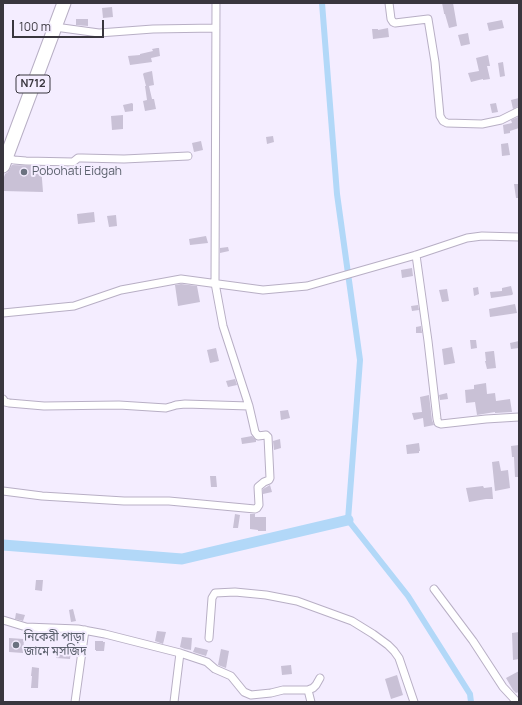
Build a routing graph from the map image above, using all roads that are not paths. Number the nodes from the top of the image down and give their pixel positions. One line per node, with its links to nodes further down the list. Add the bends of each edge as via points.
1 (64, 3): 4 (highway, N712)
2 (216, 3): 5 (street)
3 (388, 3): 6 (street, via 391,19 395,23 428,19 442,121 482,124 500,120)
4 (55, 27): 5 (street, via 99,33); 8 (highway, N712)
5 (216, 28): 11 (street)
6 (519, 111)
7 (188, 156): 8 (street, via 78,158 73,162)
8 (4, 162)
9 (519, 237): 10 (street, via 474,236)
10 (416, 255): 11 (street, via 307,286 263,290); 15 (street, via 438,423)
11 (215, 283): 12 (street, via 181,279 121,290 74,306); 14 (street, via 223,326)
12 (3, 313)
13 (3, 399): 14 (street, via 9,403 44,406)
14 (249, 406): 16 (street, via 256,434 268,437 270,478 258,487 258,505 255,509 169,501 42,496)
15 (519, 417)
16 (3, 490)
17 (434, 589): 28 (street, via 503,687)
18 (3, 620): 19 (street, via 26,627)
19 (85, 630): 21 (street); 24 (street)
20 (209, 638): 27 (street, via 212,598 215,593 266,595 297,601 352,621 388,645 399,658)
21 (180, 653): 23 (street, via 207,662 215,669 231,676 244,692 251,695 283,690); 25 (street)
22 (320, 678): 23 (street, via 313,688)
23 (308, 690): 26 (street)
24 (75, 702)
25 (174, 702)
26 (312, 702)
27 (414, 702)
28 (517, 702)

